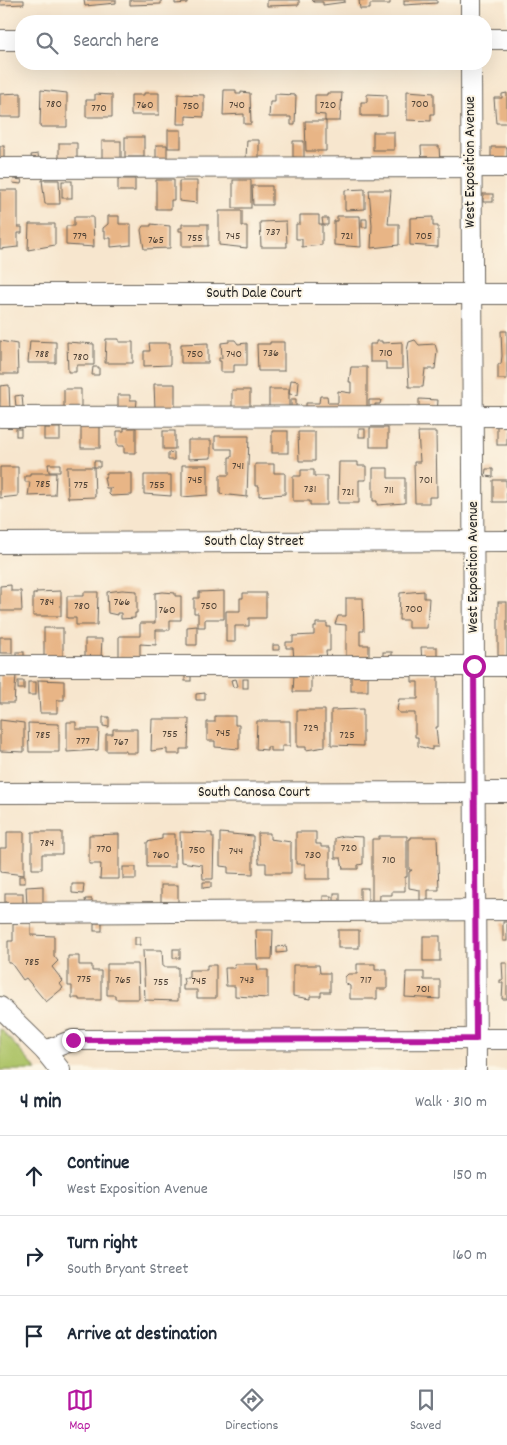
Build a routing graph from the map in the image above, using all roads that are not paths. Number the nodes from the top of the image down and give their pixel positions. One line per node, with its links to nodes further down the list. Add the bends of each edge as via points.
1 (471, 0): 2 (street)
2 (471, 15)
3 (492, 39): 4 (street)
4 (507, 39)
5 (0, 40): 6 (street)
6 (15, 40)
7 (471, 70): 8 (street, West Exposition Avenue)
8 (471, 167): 9 (street); 10 (street); 13 (street, West Exposition Avenue)
9 (507, 167)
10 (0, 168)
11 (0, 294): 13 (street, South Dale Court)
12 (507, 294): 13 (street, South Dale Court)
13 (472, 295): 14 (street, West Exposition Avenue)
14 (473, 416): 15 (street); 16 (street); 17 (street, West Exposition Avenue)
15 (507, 416)
16 (0, 417)
17 (474, 541): 18 (street, South Clay Street); 19 (street, South Clay Street); 21 (street, West Exposition Avenue)
18 (507, 541)
19 (0, 543)
20 (0, 666): 21 (street)
21 (474, 666): 22 (street); 25 (street, West Exposition Avenue)
22 (507, 666)
23 (507, 792): 25 (street, South Canosa Court)
24 (0, 793): 25 (street, South Canosa Court)
25 (475, 793): 26 (street, West Exposition Avenue)
26 (476, 910): 27 (street); 28 (street); 30 (street, West Exposition Avenue)
27 (507, 910)
28 (0, 913)
29 (0, 1007): 32 (street)
30 (476, 1039): 31 (street); 32 (street, via 73,1040); 34 (street, West Exposition Avenue)
31 (507, 1039)
32 (46, 1050): 33 (street)
33 (60, 1070)
34 (476, 1070)

